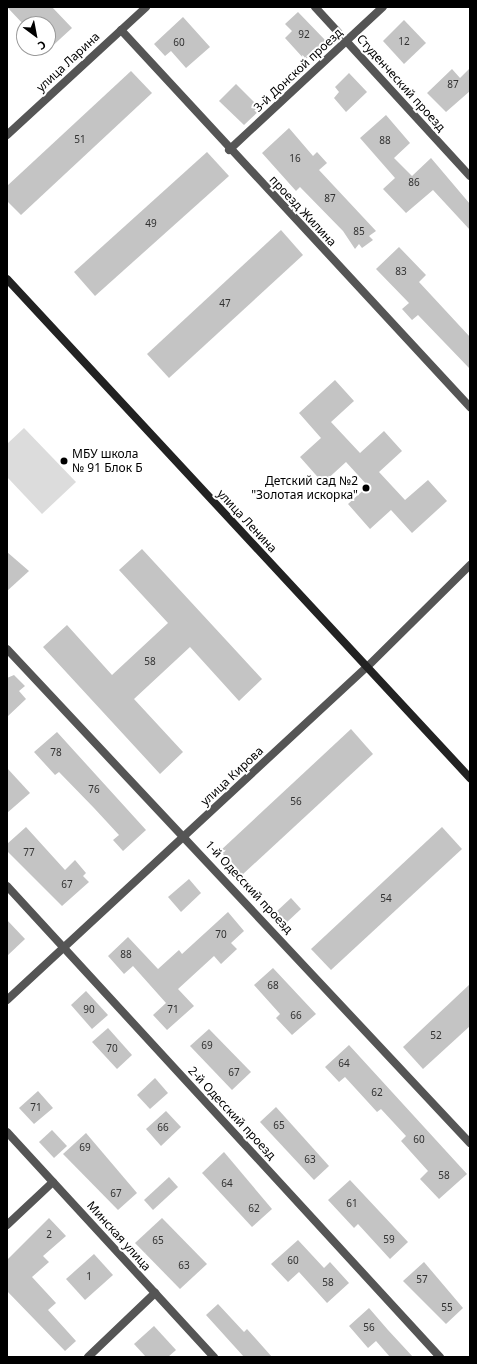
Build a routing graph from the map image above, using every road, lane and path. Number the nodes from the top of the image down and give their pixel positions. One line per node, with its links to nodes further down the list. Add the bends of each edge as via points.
1 (146, 7): 4 (street, улица Ларина)
2 (315, 7): 5 (street, Студенческий проезд)
3 (383, 7): 5 (street, 3-й Донской проезд)
4 (121, 30): 6 (street, улица Ларина); 7 (street, проезд Жилина)
5 (347, 41): 7 (street, 3-й Донской проезд); 8 (street, Студенческий проезд)
6 (7, 135)
7 (229, 150): 10 (street, проезд Жилина)
8 (470, 176)
9 (7, 280): 13 (main road, улица Ленина)
10 (470, 406)
11 (470, 565): 13 (street, улица Кирова)
12 (7, 649): 15 (street, 1-й Одесский проезд)
13 (367, 667): 14 (main road, улица Ленина); 15 (street, улица Кирова)
14 (470, 778)
15 (185, 836): 17 (street, улица Кирова); 20 (street, 1-й Одесский проезд)
16 (7, 886): 17 (street, 2-й Одесский проезд)
17 (64, 948): 18 (street, улица Кирова); 26 (street, 2-й Одесский проезд)
18 (7, 1000)
19 (7, 1132): 21 (street, Минская улица)
20 (470, 1143)
21 (53, 1182): 22 (street); 23 (street, Минская улица)
22 (7, 1225)
23 (155, 1293): 24 (street); 25 (street, Минская улица)
24 (88, 1357)
25 (214, 1357)
26 (440, 1357)

